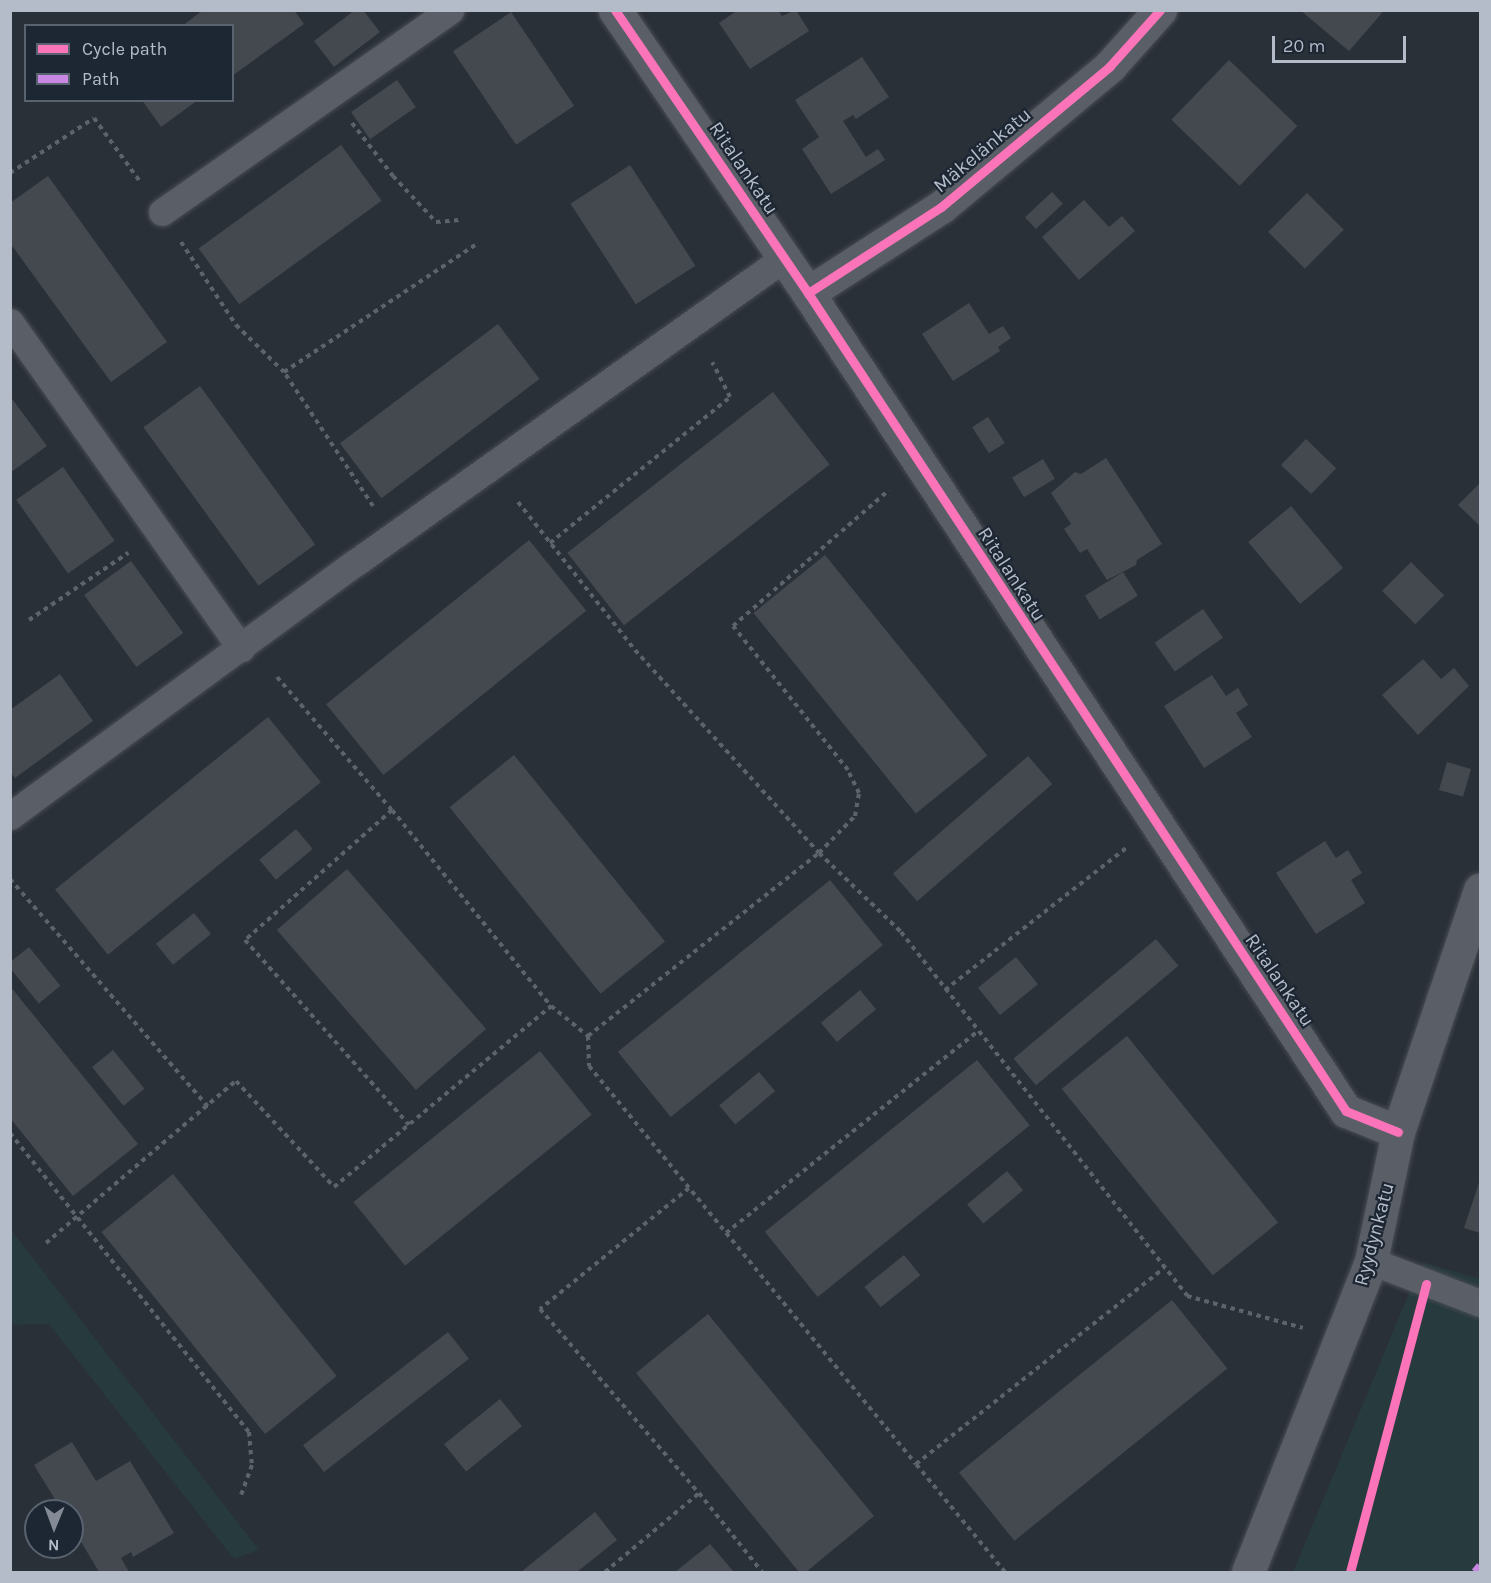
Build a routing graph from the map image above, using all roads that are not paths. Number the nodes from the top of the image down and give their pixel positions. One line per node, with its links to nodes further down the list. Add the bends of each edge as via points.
1 (450, 10): 4 (lane)
2 (615, 10): 5 (street, Ritalankatu)
3 (1160, 10): 6 (street, Mäkelänkatu, via 1110,66 941,207)
4 (162, 212)
5 (784, 258): 6 (street, Ritalankatu); 8 (lane)
6 (808, 293): 11 (street, Ritalankatu, via 1346,1111)
7 (10, 322): 8 (lane)
8 (241, 648): 9 (lane)
9 (10, 816)
10 (1480, 890): 11 (street, Ryydynkatu)
11 (1398, 1132): 12 (street, Ryydynkatu)
12 (1371, 1261): 13 (lane); 14 (street, Ryydynkatu)
13 (1480, 1303)
14 (1248, 1572)

